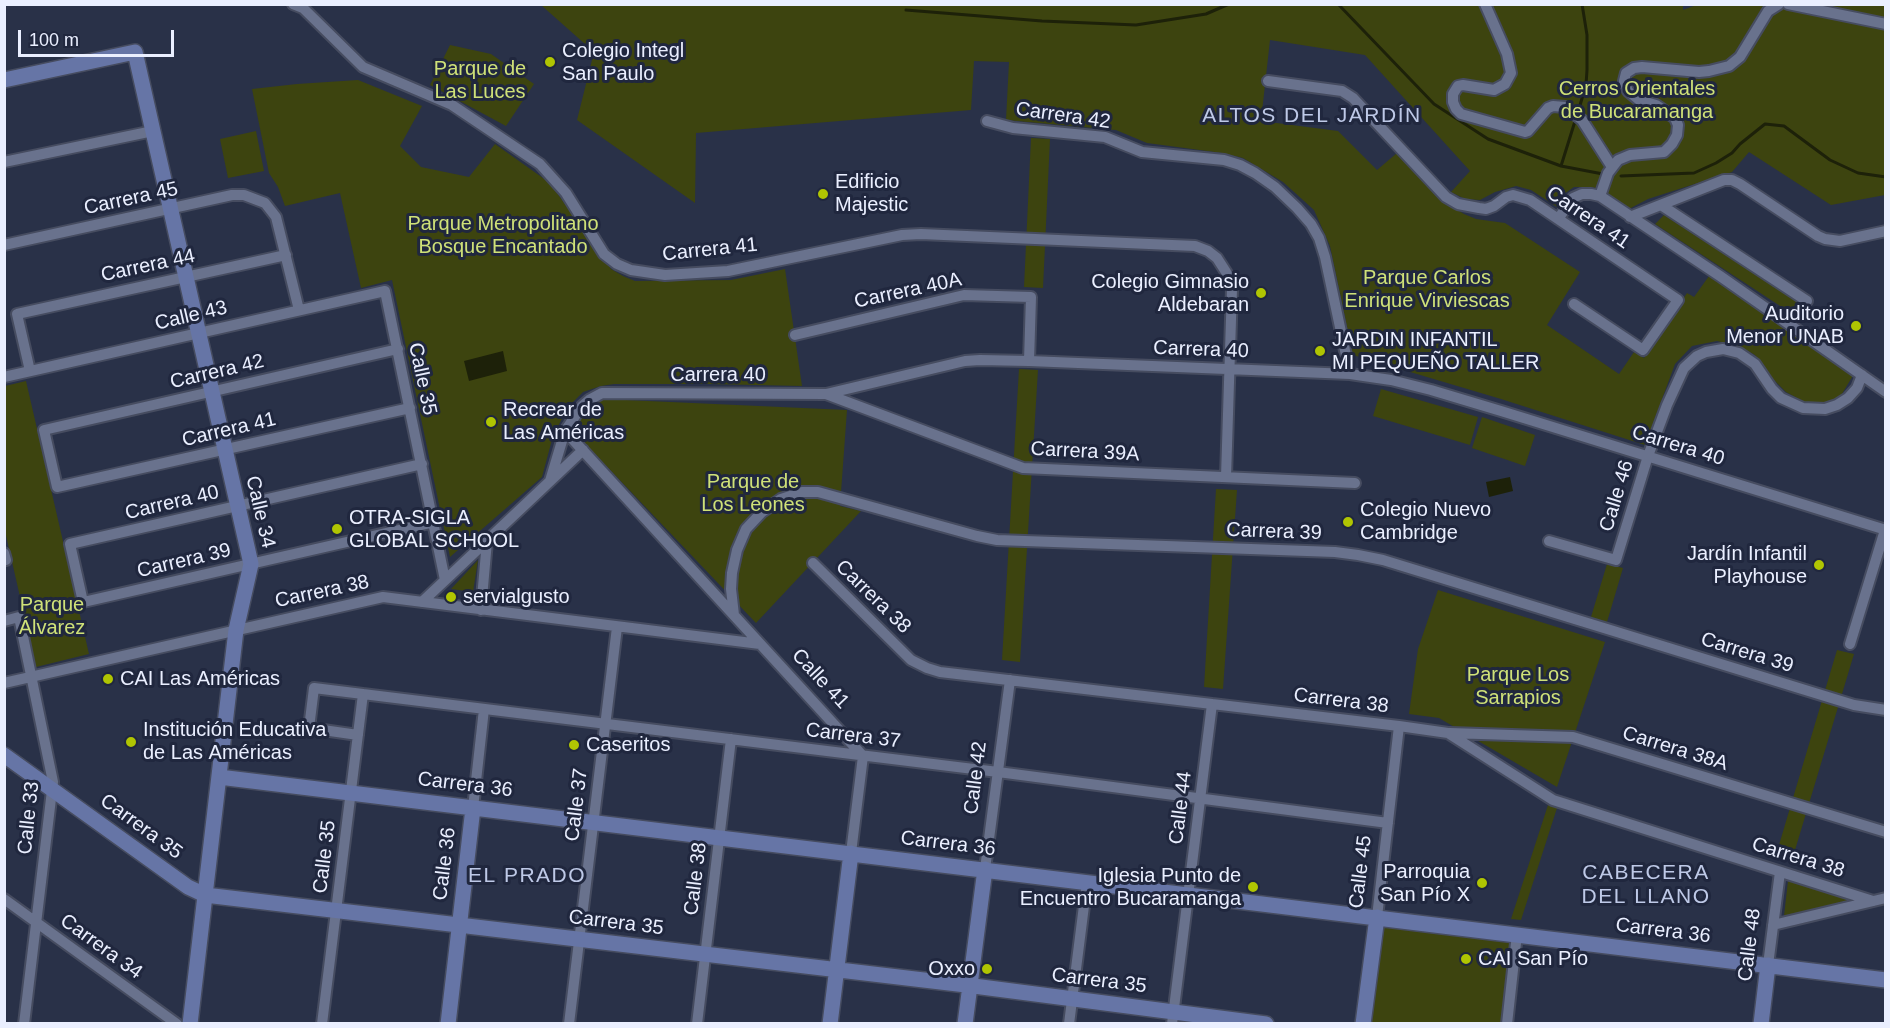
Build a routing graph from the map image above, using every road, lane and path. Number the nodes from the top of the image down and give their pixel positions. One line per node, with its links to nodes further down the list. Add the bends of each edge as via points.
1 (1485, 4): 11 (street, via 1511,72 1505,84 1494,90 1458,86 1453,94 1456,109 1461,114 1525,132 1548,108 1565,107 1582,120)
2 (1779, 4): 11 (street, via 1768,11 1740,57 1729,66 1700,72 1642,67 1626,73 1628,91 1675,118 1678,130 1664,152 1630,155)
3 (1788, 4): 5 (street)
4 (298, 6): 29 (street, Carrera 41, via 363,67 452,105 540,164 566,193 604,254 632,270 665,275 728,271 921,234 1195,246 1216,258 1230,280)
5 (1886, 24)
6 (4, 80): 9 (street, Calle 34, via 135,52)
7 (1268, 81): 16 (street, Carrera 41, via 1342,91 1353,98 1446,197 1458,204 1486,208 1513,195 1530,200)
8 (987, 121): 31 (street, Carrera 42, via 1013,128 1105,137 1142,152 1224,160 1255,173 1297,208 1311,224 1322,247)
9 (153, 131): 10 (street); 14 (street, Calle 34)
10 (4, 162)
11 (1612, 166): 12 (street)
12 (1600, 196): 15 (street); 16 (street, via 1582,194 1573,198)
13 (1662, 205): 15 (street); 17 (street, via 1732,180 1825,239 1839,241); 22 (street)
14 (171, 209): 18 (street, Carrera 45); 19 (street, Carrera 45, via 244,195 265,204 276,217); 20 (street, Calle 34)
15 (1630, 217): 32 (street)
16 (1558, 219): 23 (street, Carrera 41, via 1678,300 1643,350)
17 (1886, 231)
18 (4, 245)
19 (286, 255): 20 (street, Carrera 44); 24 (street)
20 (186, 276): 25 (street, Calle 34); 30 (street, Carrera 44, via 17,314)
21 (385, 291): 24 (street, Calle 43); 27 (street, Calle 35)
22 (1807, 301)
23 (1574, 304)
24 (299, 310): 25 (street, Calle 43)
25 (199, 333): 30 (street, Calle 43); 34 (street, Calle 34)
26 (795, 335): 28 (street, Carrera 40A, via 964,296 1031,297)
27 (398, 349): 34 (street, Carrera 42); 37 (street, Calle 35)
28 (1029, 361): 29 (street, Carrera 40); 36 (street, Carrera 40, via 965,361)
29 (1230, 369): 31 (street, Carrera 40); 43 (street)
30 (30, 371): 33 (street, Calle 43)
31 (1350, 374): 41 (street, Carrera 40, via 1431,390)
32 (1862, 375): 35 (street); 41 (street, Calle 46, via 1853,393 1838,405 1803,408 1781,398 1755,364 1739,353 1723,349 1706,352 1684,368)
33 (4, 377)
34 (212, 391): 39 (street, Calle 34); 46 (street, Carrera 42, via 44,430)
35 (1886, 392)
36 (826, 394): 38 (street, Carrera 40, via 602,393 582,406); 43 (street, Carrera 39A, via 1023,468)
37 (410, 408): 39 (street, Carrera 41); 42 (street, Calle 35)
38 (565, 431): 40 (street, Calle 41); 44 (street, Carrera 40)
39 (225, 449): 46 (street, Carrera 41); 47 (street, Calle 34)
40 (583, 450): 44 (street, Carrera 40); 58 (street, Calle 41)
41 (1648, 456): 49 (street, Carrera 40); 51 (street, Calle 46, via 1616,560)
42 (422, 464): 47 (street, Carrera 40); 48 (street, Calle 35)
43 (1226, 477): 45 (street, Carrera 39A)
44 (550, 481): 50 (street, Carrera 40)
45 (1355, 483)
46 (57, 487)
47 (237, 506): 53 (street, Calle 34); 56 (street, Carrera 40, via 70,544)
48 (434, 522): 53 (street, Carrera 39); 54 (street, Calle 35)
49 (1885, 530): 63 (street)
50 (487, 541): 54 (street, Carrera 40); 57 (street)
51 (1549, 541)
52 (813, 563): 65 (street, Carrera 38, via 912,660 940,672)
53 (250, 564): 56 (street, Carrera 39); 61 (street, Calle 34)
54 (445, 580): 55 (street, Carrera 40)
55 (422, 602): 57 (street, Carrera 38); 61 (street, Carrera 38, via 376,598)
56 (83, 603)
57 (480, 610): 60 (street, Carrera 38)
58 (734, 615): 62 (street, Calle 41); 70 (street, Carrera 39, via 732,573 746,530 781,499 818,492 997,540 1358,555 1854,705)
59 (4, 621): 64 (street, Calle 33, via 19,617)
60 (617, 627): 62 (street, Carrera 38); 71 (street, Calle 37)
61 (237, 630): 64 (street, Carrera 38); 79 (street, Calle 34)
62 (760, 644): 77 (street, Calle 41)
63 (1850, 644)
64 (32, 677): 66 (street, Carrera 38); 80 (street, Calle 33, via 52,771)
65 (1010, 680): 68 (street, Carrera 38); 78 (street, Calle 42)
66 (4, 683)
67 (363, 694): 69 (street, Carrera 37); 74 (street, Calle 35); 74 (street, Carrera 37, via 314,688 309,728)
68 (1212, 704): 72 (street, Carrera 38); 82 (street, Calle 44)
69 (484, 709): 71 (street, Carrera 37); 83 (street, Calle 36)
70 (1886, 710)
71 (605, 724): 75 (street, Carrera 37); 84 (street, Calle 37)
72 (1399, 726): 73 (street, Carrera 38); 85 (street, Calle 45)
73 (1448, 733): 86 (street, Carrera 38A, via 1573,737); 90 (street, Carrera 38, via 1553,800)
74 (358, 735): 81 (street, Calle 35)
75 (731, 739): 77 (street, Carrera 37); 87 (street, Calle 38)
76 (4, 755): 80 (street, Carrera 35)
77 (863, 756): 78 (street, Carrera 37); 88 (street)
78 (998, 772): 82 (street, Carrera 37); 89 (street, Calle 42)
79 (219, 777): 81 (street, Carrera 36); 93 (street, Calle 34)
80 (52, 789): 93 (street, Carrera 35, via 188,887); 99 (street, Calle 33)
81 (351, 793): 83 (street, Carrera 36); 97 (street, Calle 35)
82 (1200, 799): 85 (street, Carrera 37); 92 (street, Calle 44)
83 (473, 808): 84 (street, Carrera 36); 100 (street, Calle 36)
84 (594, 822): 87 (street, Carrera 36); 103 (street, Calle 37)
85 (1388, 823): 98 (street, Calle 45)
86 (1886, 832)
87 (720, 837): 88 (street, Carrera 36); 104 (street, Calle 38)
88 (851, 853): 89 (street, Carrera 36); 106 (street)
89 (985, 869): 91 (street, Carrera 36); 108 (street, Calle 42)
90 (1780, 872): 96 (street, Carrera 38); 101 (street, Calle 48)
91 (1088, 882): 92 (street, Carrera 36); 109 (street)
92 (1189, 894): 98 (street, Carrera 36); 110 (street, Calle 44)
93 (205, 895): 97 (street, Carrera 35); 113 (street, Calle 34)
94 (1886, 898): 96 (street, Carrera 38)
95 (4, 899): 99 (street, Carrera 34)
96 (1873, 901): 101 (street, Carrera 38)
97 (336, 911): 100 (street, Carrera 35); 114 (street, Calle 35)
98 (1377, 917): 102 (street, Carrera 36); 122 (street, Calle 45)
99 (36, 922): 111 (street, Calle 33); 112 (street, Carrera 34)
100 (459, 925): 103 (street, Carrera 35); 115 (street, Calle 36)
101 (1773, 925): 105 (street, Calle 48)
102 (1517, 934): 105 (street, Carrera 36); 123 (street)
103 (579, 940): 104 (street, Carrera 35); 116 (street, Calle 37)
104 (705, 954): 106 (street, Carrera 35); 117 (street, Calle 38)
105 (1768, 965): 107 (street, Carrera 36); 124 (street, Calle 48)
106 (837, 970): 108 (street, Carrera 35); 118 (street)
107 (1886, 980)
108 (970, 986): 109 (street, Carrera 35); 119 (street, Calle 42)
109 (1073, 999): 110 (street, Carrera 35); 120 (street)
110 (1173, 1018): 121 (street, Carrera 35)
111 (24, 1023)
112 (177, 1023)
113 (189, 1023)
114 (322, 1023)
115 (448, 1023)
116 (569, 1023)
117 (697, 1023)
118 (830, 1023)
119 (965, 1023)
120 (1070, 1023)
121 (1266, 1023)
122 (1363, 1023)
123 (1507, 1023)
124 (1761, 1023)

